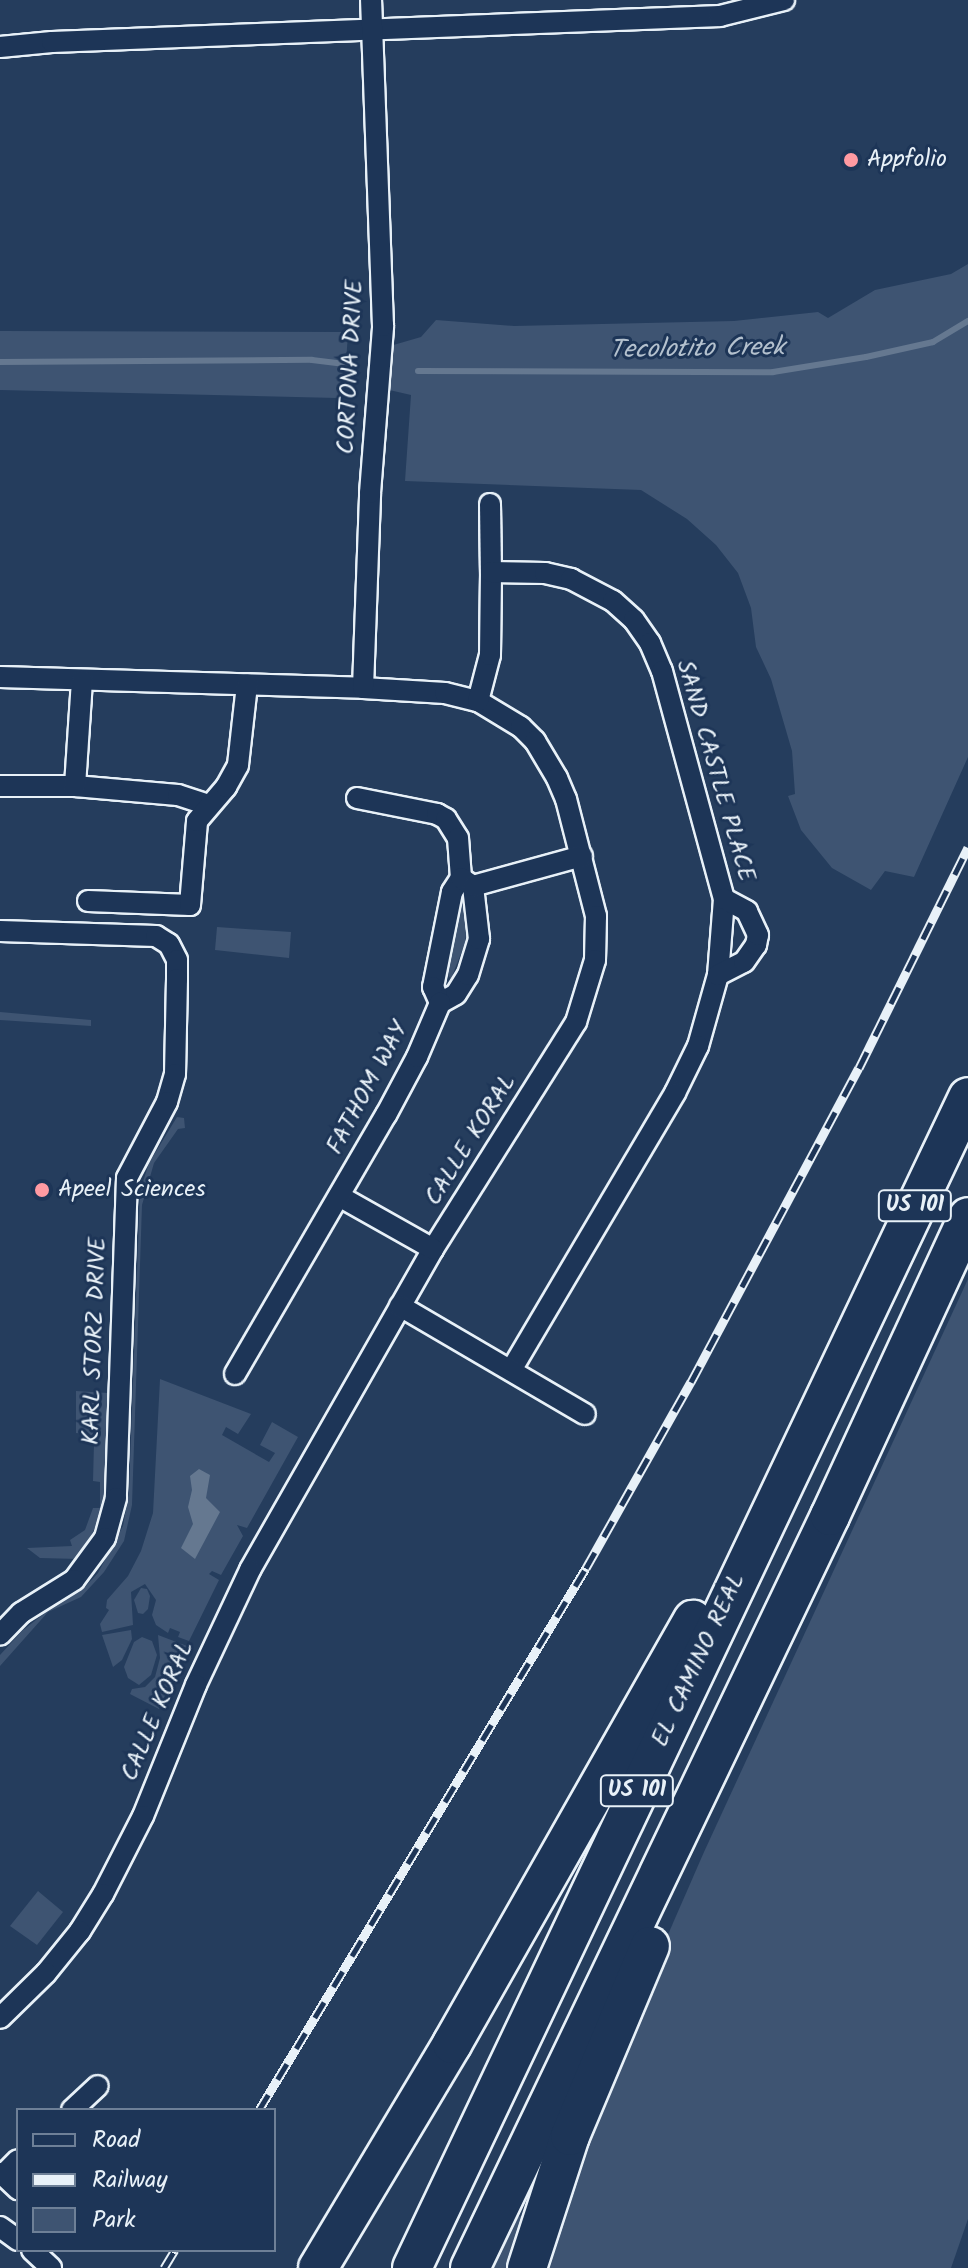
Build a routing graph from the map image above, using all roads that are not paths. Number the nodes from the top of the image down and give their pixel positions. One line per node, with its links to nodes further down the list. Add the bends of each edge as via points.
1 (371, 0): 3 (street, CORTONA DRIVE)
2 (784, 0): 3 (street, via 720,16)
3 (373, 31): 4 (street); 10 (street, CORTONA DRIVE, via 383,326)
4 (0, 47)
5 (490, 504): 6 (street)
6 (491, 572): 11 (street, via 490,655); 18 (street, SAND CASTLE PLACE, via 571,579 594,588 634,620 662,671)
7 (0, 677): 8 (street, CALLE KORAL)
8 (82, 680): 9 (street, CALLE KORAL); 13 (street)
9 (247, 685): 10 (street, CALLE KORAL); 15 (street, via 238,765)
10 (363, 688): 11 (street, CALLE KORAL, via 445,693)
11 (478, 701): 16 (street, CALLE KORAL, via 503,713 535,741 562,788)
12 (0, 786): 13 (street)
13 (75, 786): 15 (street, via 178,795)
14 (357, 798): 17 (street, FATHOM WAY, via 446,819 458,838)
15 (209, 805): 19 (street, via 197,821 193,839 190,905)
16 (582, 856): 17 (street); 26 (street, CALLE KORAL, via 596,916 596,945 576,1022)
17 (467, 882): 22 (street, FATHOM WAY, via 452,892 433,987); 22 (street, FATHOM WAY, via 479,921 475,956 456,994)
18 (724, 899): 21 (street, SAND CASTLE PLACE); 21 (street, via 747,911 758,935 744,962)
19 (88, 901)
20 (0, 931): 33 (street, KARL STORZ DRIVE, via 156,936 169,944 177,960 177,979 175,1074 167,1102 127,1178 116,1498 105,1538 74,1580 21,1613)
21 (718, 975): 29 (street, SAND CASTLE PLACE, via 698,1046 675,1093)
22 (440, 1003): 24 (street, FATHOM WAY, via 417,1057)
23 (968, 1097): 28 (highway, EL CAMINO REAL / US 101)
24 (339, 1196): 26 (street); 30 (street, FATHOM WAY)
25 (968, 1217): 32 (highway, US 101)
26 (433, 1249): 27 (street, CALLE KORAL)
27 (400, 1306): 29 (street); 34 (street, CALLE KORAL, via 226,1616 143,1816 109,1882 80,1931)
28 (863, 1315): 39 (highway, via 829,1349 716,1580); 40 (highway, EL CAMINO REAL / US 101)
29 (511, 1370): 31 (street)
30 (235, 1374)
31 (585, 1414)
32 (830, 1516): 41 (highway, US 101); 42 (highway, via 570,2136)
33 (0, 1635)
34 (0, 2018)
35 (98, 2086): 36 (street)
36 (74, 2108)
37 (34, 2252): 38 (street)
38 (52, 2267)
39 (318, 2268)
40 (412, 2268)
41 (470, 2268)
42 (527, 2268)

